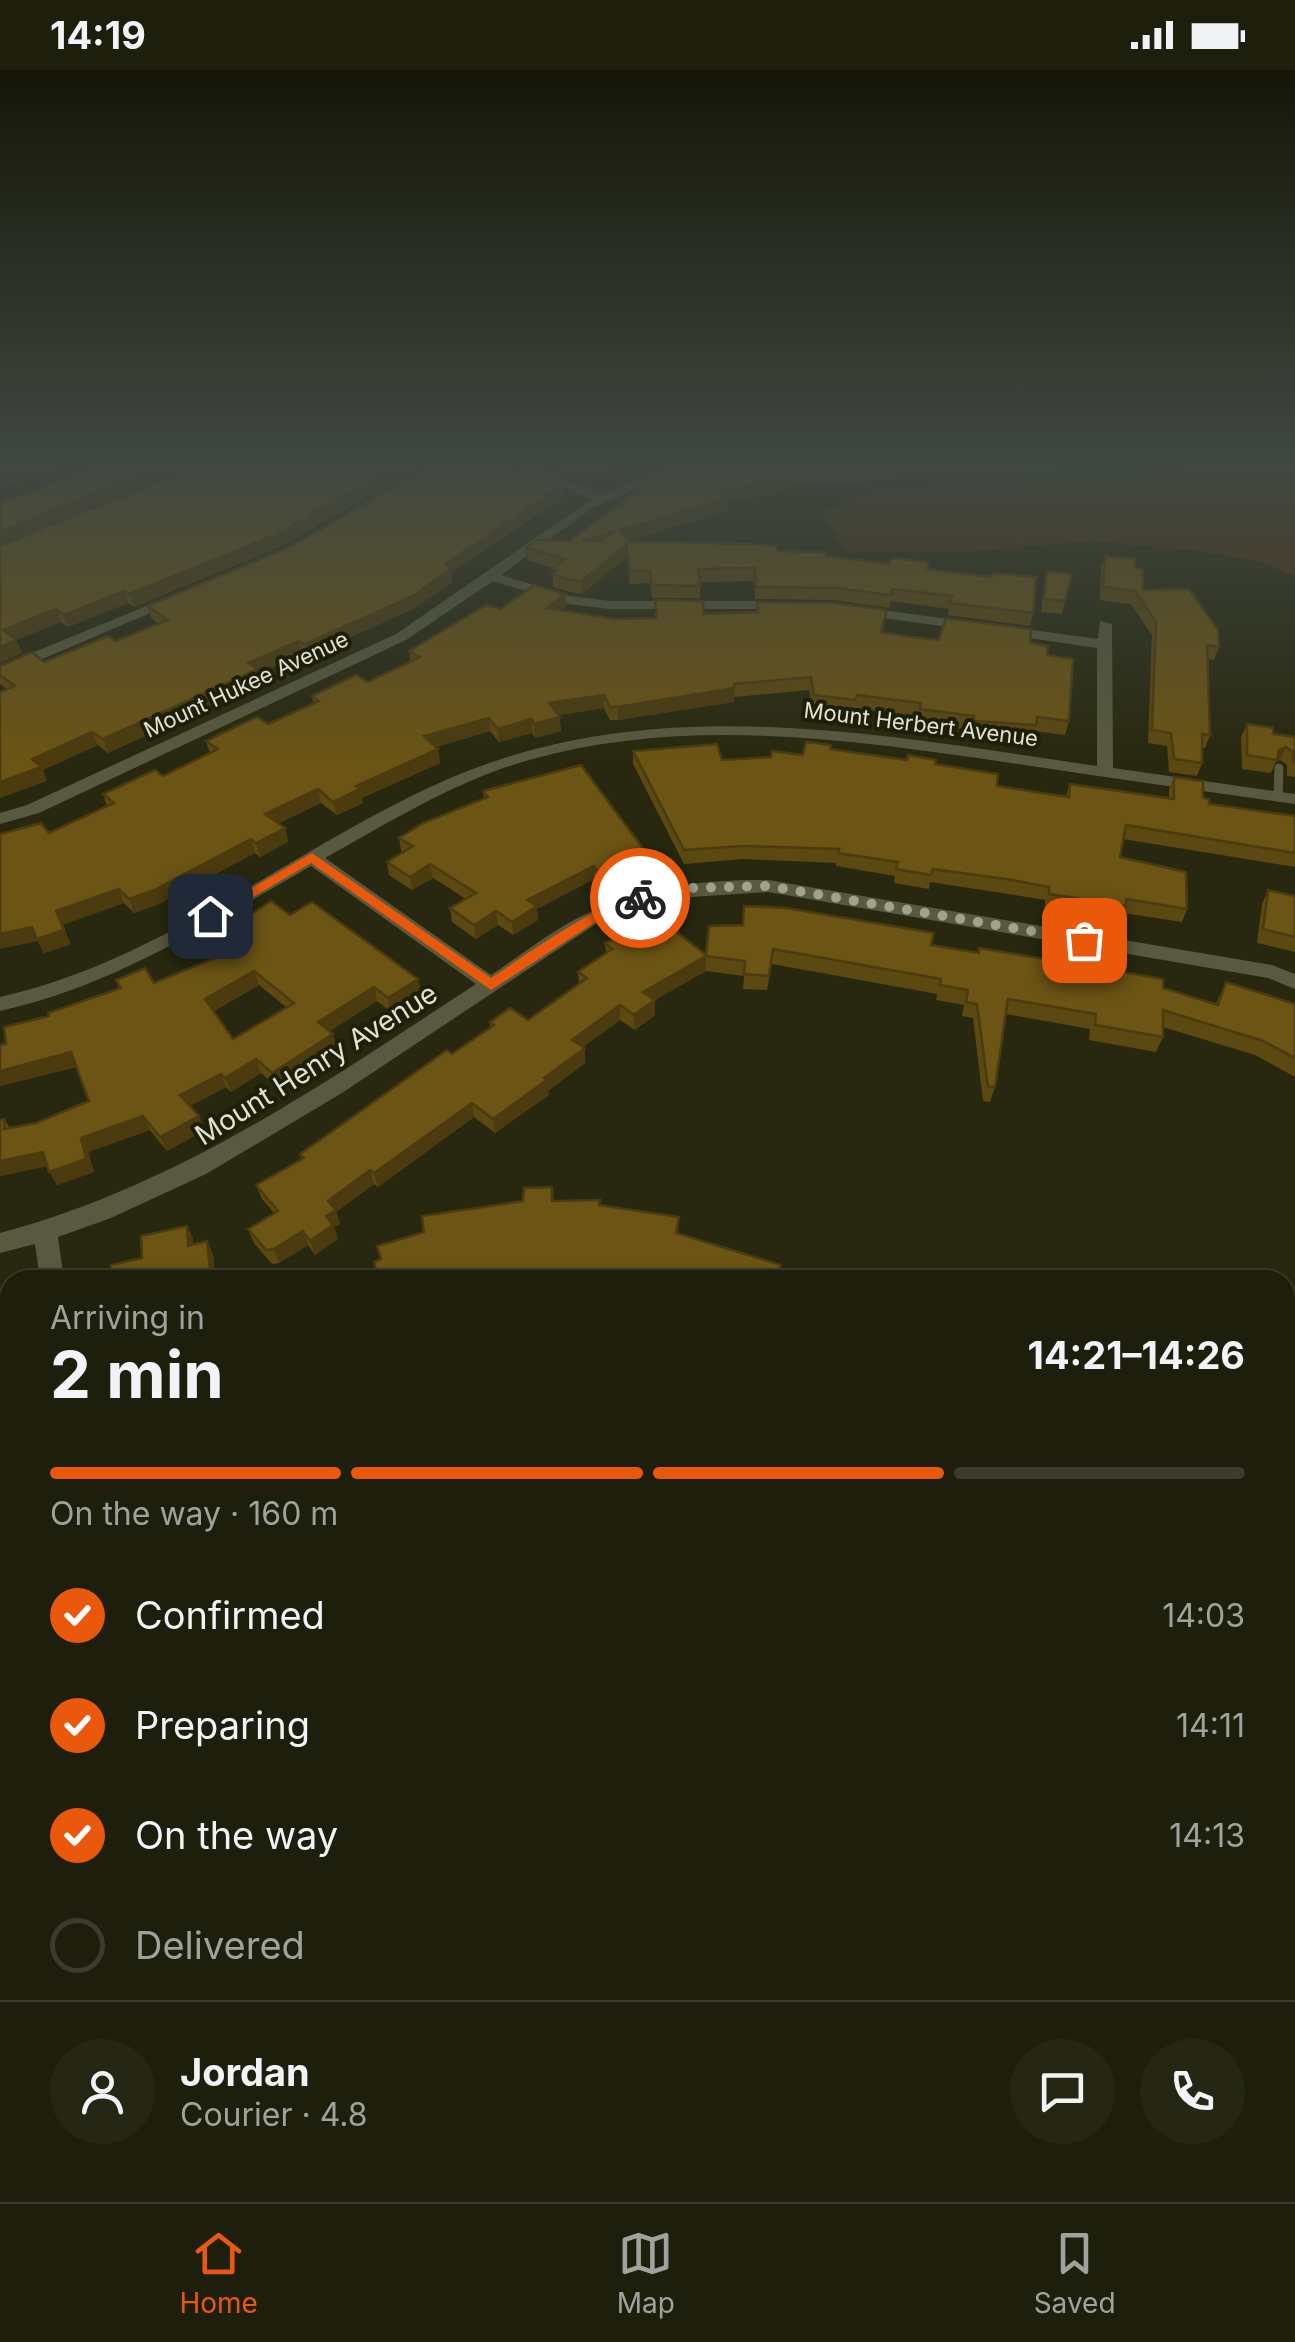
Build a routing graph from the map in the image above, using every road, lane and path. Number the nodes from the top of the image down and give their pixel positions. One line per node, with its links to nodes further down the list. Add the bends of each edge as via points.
1 (511, 561): 2 (street, Mount Hukee Avenue)
2 (490, 576): 4 (street, via 568,600 610,605); 12 (street, Mount Hukee Avenue, via 402,637)
3 (197, 590): 8 (street)
4 (802, 606)
5 (833, 608): 7 (street)
6 (1106, 624): 7 (street)
7 (1103, 644): 10 (street)
8 (0, 672)
9 (1279, 768): 11 (lane)
10 (1105, 772): 11 (street, Mount Herbert Avenue); 13 (street, Mount Herbert Avenue, via 828,732 722,727 624,734 456,782)
11 (1287, 798)
12 (0, 819)
13 (312, 858): 15 (street); 16 (street, Mount Herbert Avenue, via 143,954 81,982)
14 (1295, 982): 15 (street, Mount Henry Avenue, via 1272,972 897,907 727,884 642,898 589,920)
15 (491, 985): 17 (street, Mount Henry Avenue, via 200,1170)
16 (0, 1004)
17 (45, 1232): 18 (street, Mount Henry Avenue); 19 (street)
18 (0, 1243)
19 (51, 1270)

